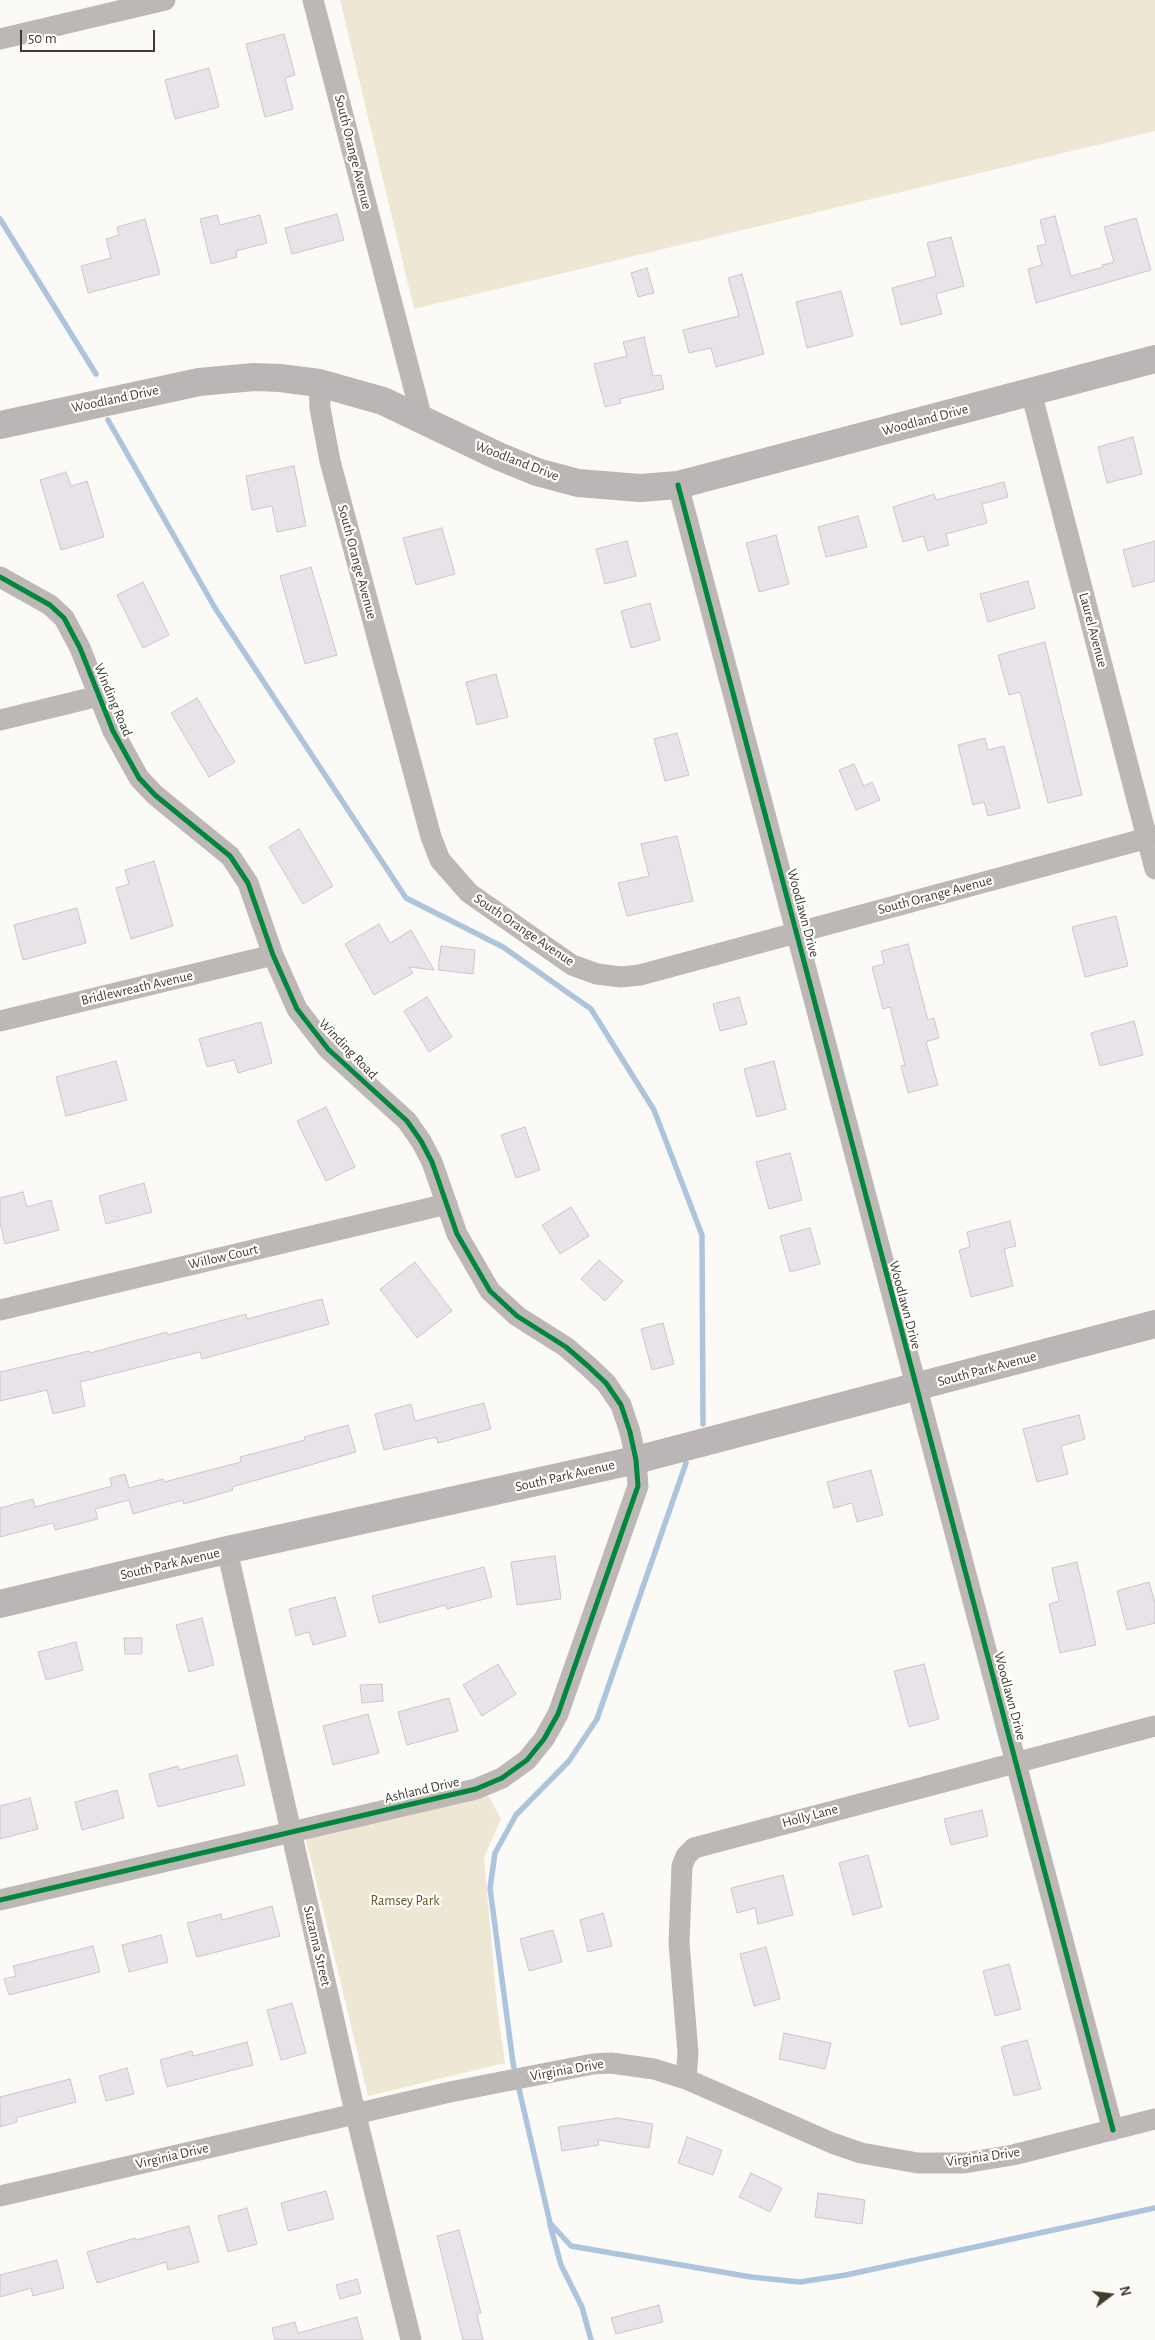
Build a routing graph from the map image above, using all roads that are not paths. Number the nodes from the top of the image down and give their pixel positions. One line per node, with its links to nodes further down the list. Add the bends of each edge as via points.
1 (165, 0): 3 (street)
2 (314, 0): 7 (street, South Orange Avenue)
3 (0, 39)
4 (1155, 359): 6 (main road, Woodland Drive)
5 (319, 383): 7 (main road, Woodland Drive, via 383,401); 8 (main road, Woodland Drive, via 254,376 218,379); 15 (street, South Orange Avenue, via 320,408 330,461 428,827 440,860 454,878 469,893 572,965 597,974 640,975)
6 (1031, 392): 9 (main road, Woodland Drive); 13 (street, Laurel Avenue)
7 (422, 419): 9 (main road, Woodland Drive, via 537,472 578,483 640,488)
8 (0, 425)
9 (678, 485): 15 (street, Woodlawn Drive)
10 (0, 577): 11 (street, Winding Road, via 50,605 64,618)
11 (99, 696): 12 (street); 16 (street, Winding Road, via 113,731 139,778 230,856 248,883)
12 (0, 720)
13 (1151, 837): 14 (street, Laurel Avenue); 15 (street, South Orange Avenue)
14 (1155, 869)
15 (797, 933): 21 (street, Woodlawn Drive)
16 (273, 955): 17 (street, Bridlewreath Avenue); 18 (street, Winding Road, via 297,1009 311,1028 341,1061 407,1121 421,1141)
17 (0, 1021)
18 (447, 1204): 19 (street, Willow Court); 22 (street, Winding Road, via 457,1234 490,1291 517,1316 566,1347 606,1383 621,1405)
19 (0, 1310)
20 (1155, 1324): 21 (main road, South Park Avenue)
21 (916, 1388): 22 (main road, South Park Avenue); 26 (street, Woodlawn Drive)
22 (636, 1460): 23 (main road, South Park Avenue); 27 (street, Ashland Drive, via 638,1486 558,1714 544,1739 526,1760 502,1778 476,1789)
23 (227, 1550): 24 (main road, South Park Avenue); 27 (street, Suzanna Street)
24 (0, 1604)
25 (1155, 1726): 26 (street, Holly Lane)
26 (1016, 1763): 29 (street, Holly Lane, via 698,1846 690,1851 682,1866 678,1943 688,2053); 32 (street, Woodlawn Drive)
27 (290, 1831): 28 (street, Ashland Drive); 30 (street, Suzanna Street)
28 (0, 1900)
29 (686, 2079): 30 (street, Virginia Drive, via 654,2069 611,2063); 32 (street, Virginia Drive, via 832,2143 861,2153 918,2163 964,2163 1013,2155)
30 (355, 2113): 33 (street, Virginia Drive); 34 (street, Suzanna Street)
31 (1155, 2119): 32 (street, Virginia Drive)
32 (1113, 2130)
33 (0, 2196)
34 (411, 2340)

